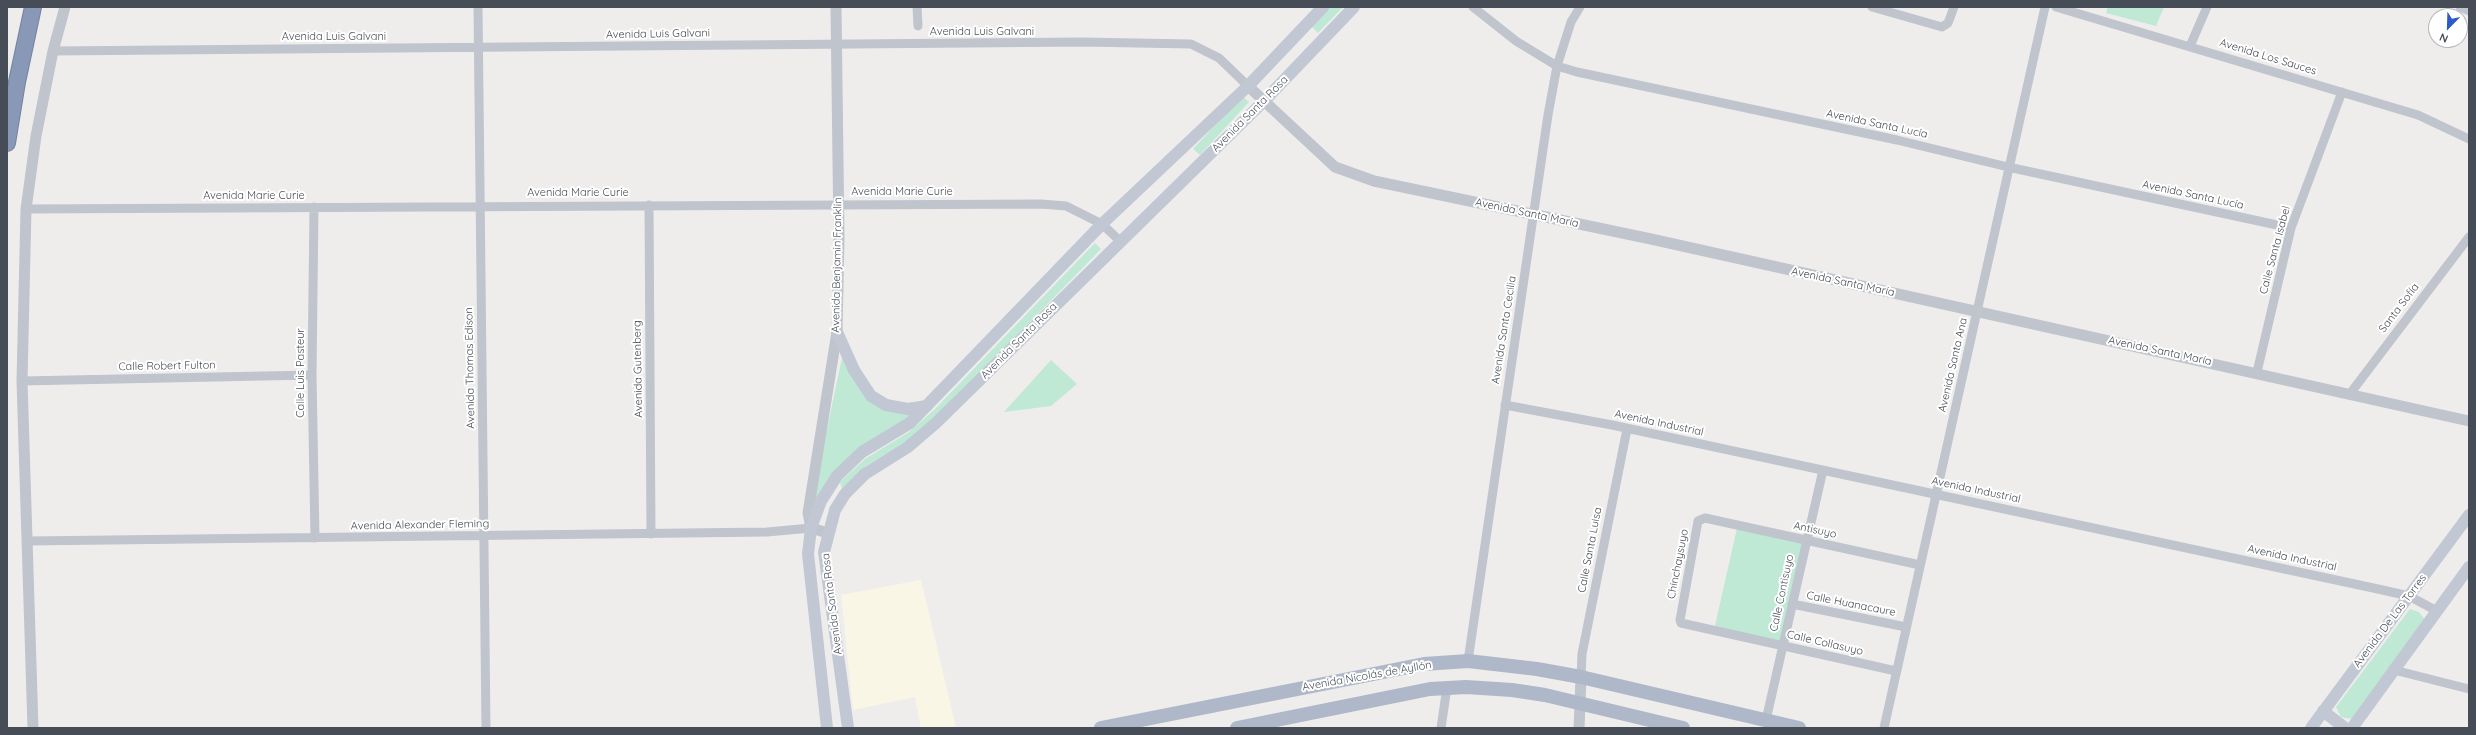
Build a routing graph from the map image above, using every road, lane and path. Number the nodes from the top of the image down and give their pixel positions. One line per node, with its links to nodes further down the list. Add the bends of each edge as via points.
1 (33, 7): 27 (highway)
2 (65, 7): 21 (street)
3 (478, 7): 20 (street, Avenida Thomas Edison)
4 (836, 7): 18 (street, Avenida Benjamin Franklin)
5 (917, 7): 17 (street)
6 (1323, 7): 23 (main road, Avenida Santa Rosa)
7 (1354, 7): 25 (main road, Avenida Santa Rosa)
8 (1473, 7): 22 (street, Avenida Santa Lucía, via 1516,41)
9 (1580, 7): 22 (street, Avenida Santa Cecilia, via 1571,22)
10 (1872, 7): 11 (street, via 1942,27 1948,23)
11 (1954, 7)
12 (2045, 7): 28 (street, Avenida Santa Ana)
13 (2056, 7): 19 (street, Avenida Los Sauces)
14 (2207, 7): 19 (street)
15 (2460, 7): 16 (street)
16 (2469, 11)
17 (918, 26)
18 (836, 44): 20 (street, Avenida Luis Galvani); 23 (street, Avenida Luis Galvani, via 1192,44 1219,58); 29 (street, Avenida Benjamin Franklin)
19 (2190, 46): 24 (street, Avenida Los Sauces)
20 (478, 48): 21 (street, Avenida Luis Galvani); 31 (street, Avenida Thomas Edison)
21 (53, 51): 33 (street, via 36,136)
22 (1557, 66): 28 (street, Avenida Santa Lucía, via 1897,140); 34 (street, Avenida Santa Cecilia)
23 (1248, 86): 25 (street, Avenida Santa María); 35 (main road, Avenida Santa Rosa)
24 (2342, 92): 26 (street, Avenida Los Sauces, via 2418,115); 36 (street, Calle Santa Isabel)
25 (1264, 102): 34 (street, Avenida Santa María, via 1335,167 1374,181); 38 (main road, Avenida Santa Rosa)
26 (2469, 139)
27 (7, 143)
28 (2008, 167): 36 (street, Avenida Santa Lucía); 39 (street, Avenida Santa Ana)
29 (838, 204): 30 (street, Avenida Marie Curie); 35 (street, Avenida Marie Curie, via 1060,205); 40 (street, Avenida Benjamin Franklin)
30 (649, 205): 31 (street, Avenida Marie Curie); 55 (street, Avenida Gutenberg)
31 (480, 206): 32 (street, Avenida Marie Curie); 56 (street, Avenida Thomas Edison)
32 (314, 207): 33 (street, Avenida Marie Curie); 42 (street, Calle Luis Pasteur)
33 (26, 210): 43 (street)
34 (1534, 214): 39 (street, Avenida Santa María); 45 (street, Avenida Santa Cecilia)
35 (1102, 224): 38 (street, Avenida Marie Curie); 46 (main road, Avenida Santa Rosa)
36 (2291, 228): 41 (street, Calle Santa Isabel)
37 (2469, 237): 44 (street, Santa Sofía)
38 (1120, 241): 54 (main road, Avenida Santa Rosa, via 936,423 908,447 875,466 850,489 835,510)
39 (1978, 312): 41 (street, Avenida Santa María); 50 (street, Avenida Santa Ana)
40 (837, 332): 46 (main road, via 854,370 871,396 886,405 908,409); 53 (street, Avenida Benjamin Franklin, via 811,489 808,512)
41 (2257, 372): 44 (street, Avenida Santa María)
42 (312, 375): 43 (street, Calle Robert Fulton); 57 (street, Calle Luis Pasteur)
43 (22, 381): 58 (street)
44 (2349, 395): 47 (street, Avenida Santa María)
45 (1505, 405): 48 (street, Avenida Industrial); 68 (street, Avenida Santa Cecilia)
46 (927, 406): 53 (main road, Avenida Santa Rosa, via 910,423 862,452 837,476 821,501)
47 (2469, 420)
48 (1627, 429): 49 (street, Avenida Industrial); 71 (street, Calle Santa Luisa, via 1582,654)
49 (1823, 470): 50 (street, Avenida Industrial); 59 (street, Calle Contisuyo)
50 (1937, 494): 60 (street, Avenida Santa Ana); 62 (street, Avenida Industrial)
51 (2469, 515): 62 (main road, Avenida De Las Torres)
52 (1705, 518): 59 (street, Antisuyo); 65 (street, Chinchaysuyo, via 1698,521)
53 (811, 528): 54 (street); 55 (street, Avenida Alexander Fleming, via 767,532); 79 (main road, Avenida Santa Rosa, via 808,554)
54 (828, 533): 80 (main road, Avenida Santa Rosa, via 824,552)
55 (651, 534): 56 (street, Avenida Alexander Fleming)
56 (484, 536): 57 (street, Avenida Alexander Fleming); 78 (street, Avenida Thomas Edison)
57 (315, 538): 58 (street, Avenida Alexander Fleming)
58 (28, 541): 77 (street)
59 (1806, 541): 60 (street, Antisuyo); 63 (street, Calle Contisuyo)
60 (1920, 565): 66 (street, Avenida Santa Ana)
61 (2469, 567): 64 (main road)
62 (2409, 596): 64 (street, Avenida Industrial); 75 (main road, Avenida De Las Torres)
63 (1792, 604): 66 (street, Calle Huanacaure); 67 (street, Calle Contisuyo)
64 (2437, 611): 69 (main road)
65 (1680, 620): 67 (street, Calle Collasuyo, via 1684,625)
66 (1906, 627): 70 (street, Avenida Santa Ana)
67 (1782, 646): 70 (street, Calle Collasuyo); 76 (street, Calle Contisuyo)
68 (1468, 661): 71 (main road, Avenida Nicolás de Ayllón); 81 (main road, Avenida Nicolás de Ayllón, via 1424,664)
69 (2394, 670): 73 (street); 90 (main road)
70 (1896, 671): 87 (street, Avenida Santa Ana)
71 (1581, 677): 74 (street); 76 (main road, Avenida Nicolás de Ayllón)
72 (1447, 687): 74 (main road, via 1512,690); 82 (main road); 83 (street)
73 (2469, 689)
74 (1579, 702): 84 (street); 85 (main road)
75 (2323, 712): 88 (main road, Avenida De Las Torres); 89 (main road)
76 (1766, 720): 86 (main road, Avenida Nicolás de Ayllón)
77 (33, 728)
78 (486, 728)
79 (827, 728)
80 (848, 728)
81 (1101, 728)
82 (1237, 728)
83 (1441, 728)
84 (1579, 728)
85 (1683, 728)
86 (1799, 728)
87 (1884, 728)
88 (2311, 728)
89 (2345, 728)
90 (2352, 728)

